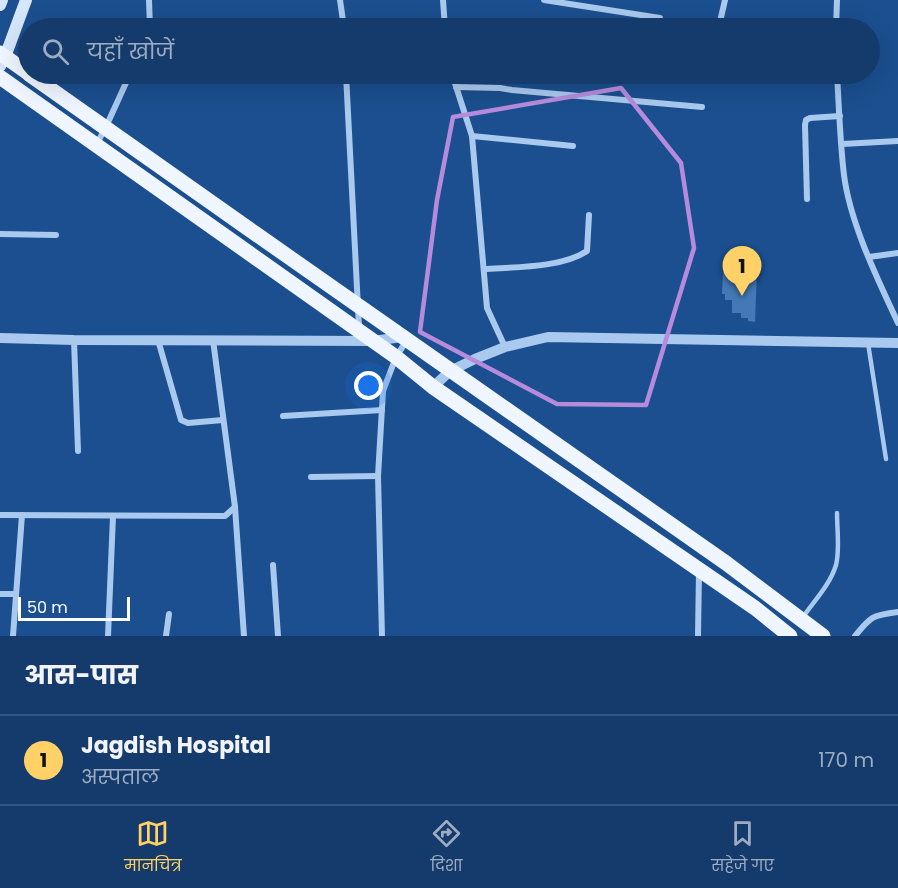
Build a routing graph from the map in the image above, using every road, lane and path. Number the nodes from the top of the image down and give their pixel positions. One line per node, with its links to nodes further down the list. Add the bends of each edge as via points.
1 (3, 0): 9 (main road)
2 (26, 0): 10 (main road)
3 (149, 0): 11 (street)
4 (340, 0): 12 (street)
5 (443, 0): 13 (street)
6 (544, 0): 14 (street)
7 (725, 0): 15 (street)
8 (837, 0): 16 (street)
9 (0, 5)
10 (19, 18)
11 (150, 18)
12 (343, 18)
13 (445, 18)
14 (660, 18)
15 (721, 18)
16 (836, 18)
17 (18, 19): 18 (main road)
18 (2, 58): 19 (main road)
19 (18, 67)
20 (0, 77): 33 (main road)
21 (44, 84): 29 (main road)
22 (125, 84): 29 (street)
23 (347, 84): 42 (street)
24 (455, 84): 26 (street)
25 (838, 84): 28 (street)
26 (456, 87): 27 (street); 30 (street)
27 (702, 107)
28 (840, 116): 32 (street); 35 (street, via 806,120)
29 (105, 129): 33 (street); 42 (main road)
30 (472, 136): 34 (street); 41 (street)
31 (898, 141): 32 (street)
32 (842, 144): 40 (street, via 844,177)
33 (96, 145): 44 (main road)
34 (573, 146)
35 (807, 199)
36 (589, 215): 41 (street, via 587,251 577,258)
37 (0, 234): 38 (street)
38 (56, 235)
39 (898, 253): 40 (street)
40 (869, 256): 43 (street)
41 (484, 269): 53 (street, via 487,308)
42 (358, 305): 44 (street); 46 (main road)
43 (898, 323)
44 (359, 331): 50 (main road)
45 (0, 338): 47 (street)
46 (405, 338): 50 (street); 54 (street); 55 (main road)
47 (74, 340): 48 (street); 60 (street)
48 (158, 340): 49 (street); 59 (street, via 181,420)
49 (213, 340): 50 (street); 59 (street)
50 (372, 341): 54 (main road)
51 (868, 342): 52 (street); 53 (street, via 548,337); 61 (lane)
52 (898, 343)
53 (505, 347): 55 (street)
54 (396, 357): 56 (main road); 57 (street, via 383,391)
55 (450, 371): 56 (street); 75 (main road, via 726,562)
56 (433, 387): 70 (main road)
57 (382, 410): 58 (street); 62 (street)
58 (283, 416)
59 (223, 420): 64 (street)
60 (78, 451)
61 (886, 459)
62 (378, 476): 63 (street); 81 (street)
63 (311, 477)
64 (235, 507): 68 (street, via 225,516); 79 (street)
65 (837, 513): 75 (lane, via 836,567)
66 (0, 515): 67 (street)
67 (22, 515): 68 (street); 72 (street)
68 (113, 516): 77 (street)
69 (273, 565): 80 (street)
70 (699, 570): 82 (street); 83 (main road)
71 (0, 594): 72 (street)
72 (16, 594): 76 (street)
73 (898, 612): 85 (street, via 872,617)
74 (169, 614): 78 (street)
75 (801, 619): 84 (main road)
76 (13, 636)
77 (108, 636)
78 (166, 636)
79 (244, 636)
80 (278, 636)
81 (382, 636)
82 (698, 636)
83 (790, 636)
84 (824, 636)
85 (855, 636)

